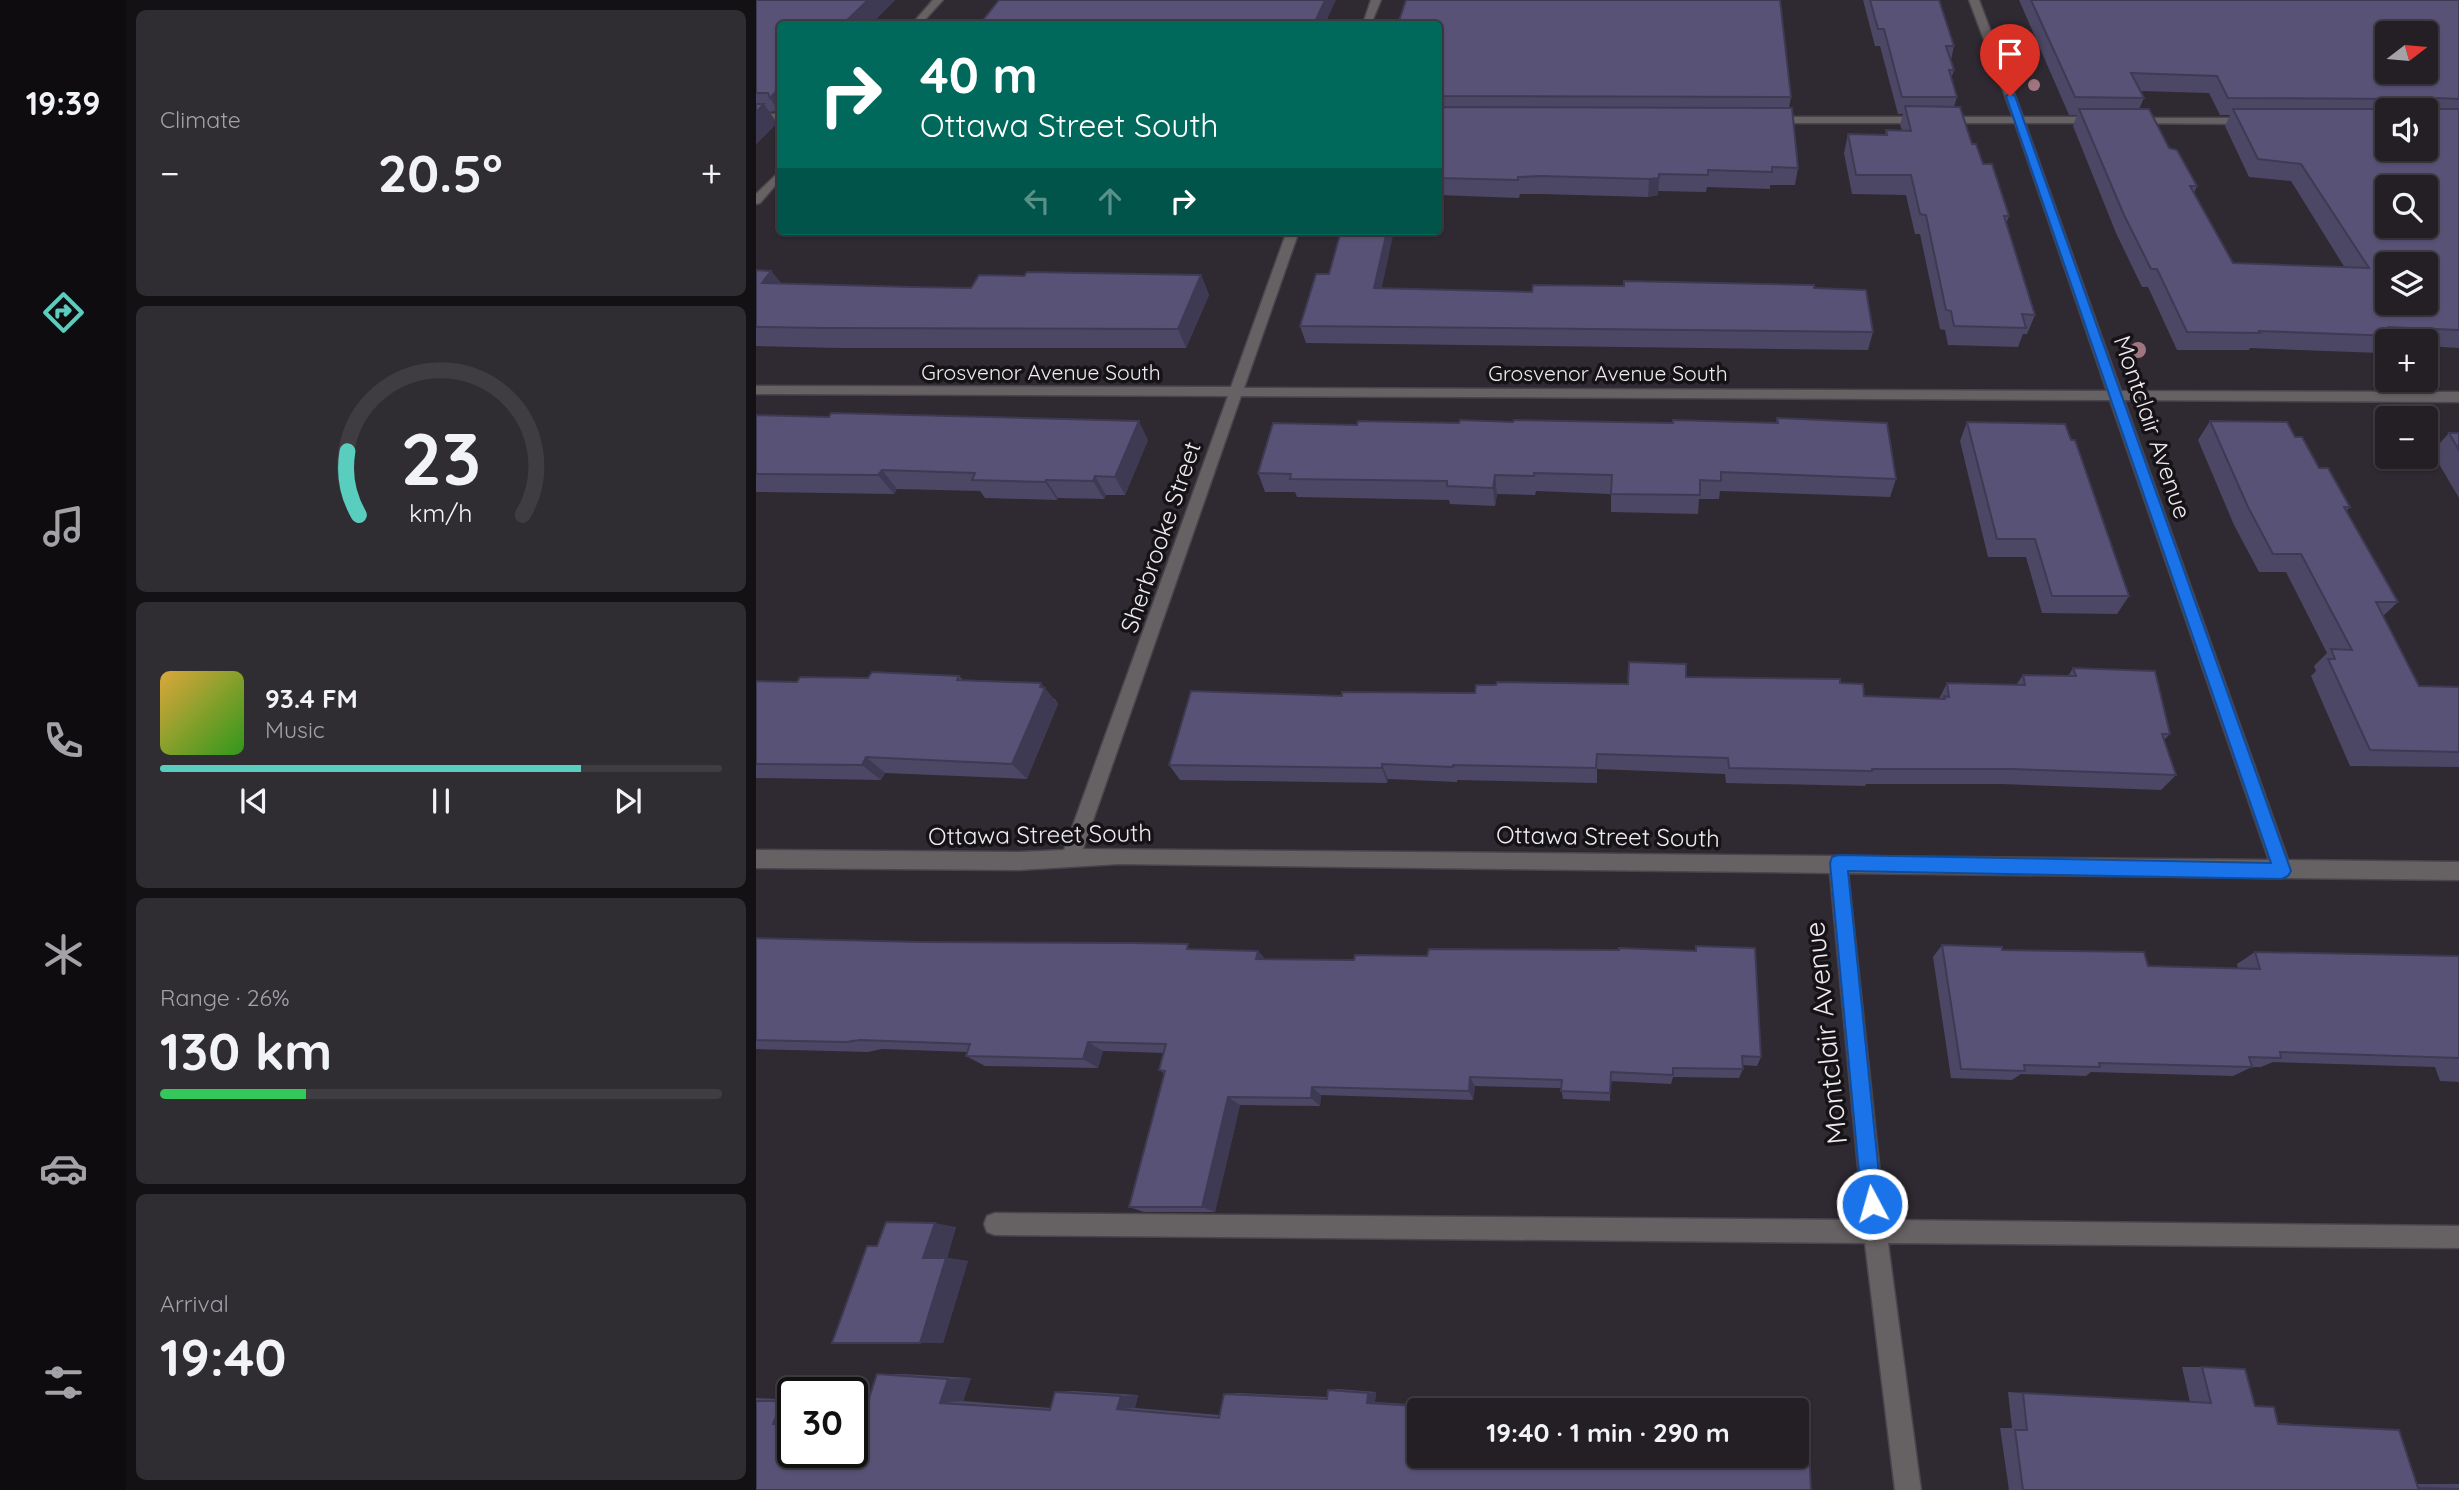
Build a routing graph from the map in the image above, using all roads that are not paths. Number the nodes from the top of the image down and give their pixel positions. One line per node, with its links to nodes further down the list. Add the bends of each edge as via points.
1 (938, 0): 4 (street)
2 (1376, 0): 5 (street)
3 (1974, 0): 9 (street, Montclair Avenue)
4 (919, 21)
5 (1368, 21)
6 (756, 117): 7 (street)
7 (777, 117)
8 (1757, 120): 9 (street)
9 (2020, 120): 10 (street); 16 (street, Montclair Avenue)
10 (2264, 121)
11 (777, 177): 12 (street)
12 (756, 201)
13 (1292, 235): 15 (street, Sherbrooke Street)
14 (756, 390): 15 (street, Grosvenor Avenue South)
15 (1235, 394): 16 (street, Grosvenor Avenue South); 18 (street, Sherbrooke Street)
16 (2114, 395): 17 (street, Grosvenor Avenue South); 22 (street, Montclair Avenue)
17 (2459, 397)
18 (1071, 858): 19 (street, Ottawa Street South); 20 (street, Ottawa Street South)
19 (756, 859)
20 (1838, 863): 22 (street, Ottawa Street South); 24 (street, Montclair Avenue)
21 (2459, 870): 22 (street, Ottawa Street South)
22 (2282, 871)
23 (995, 1224): 24 (street)
24 (1875, 1230): 25 (street); 26 (street, Montclair Avenue)
25 (2459, 1237)
26 (1908, 1490)

